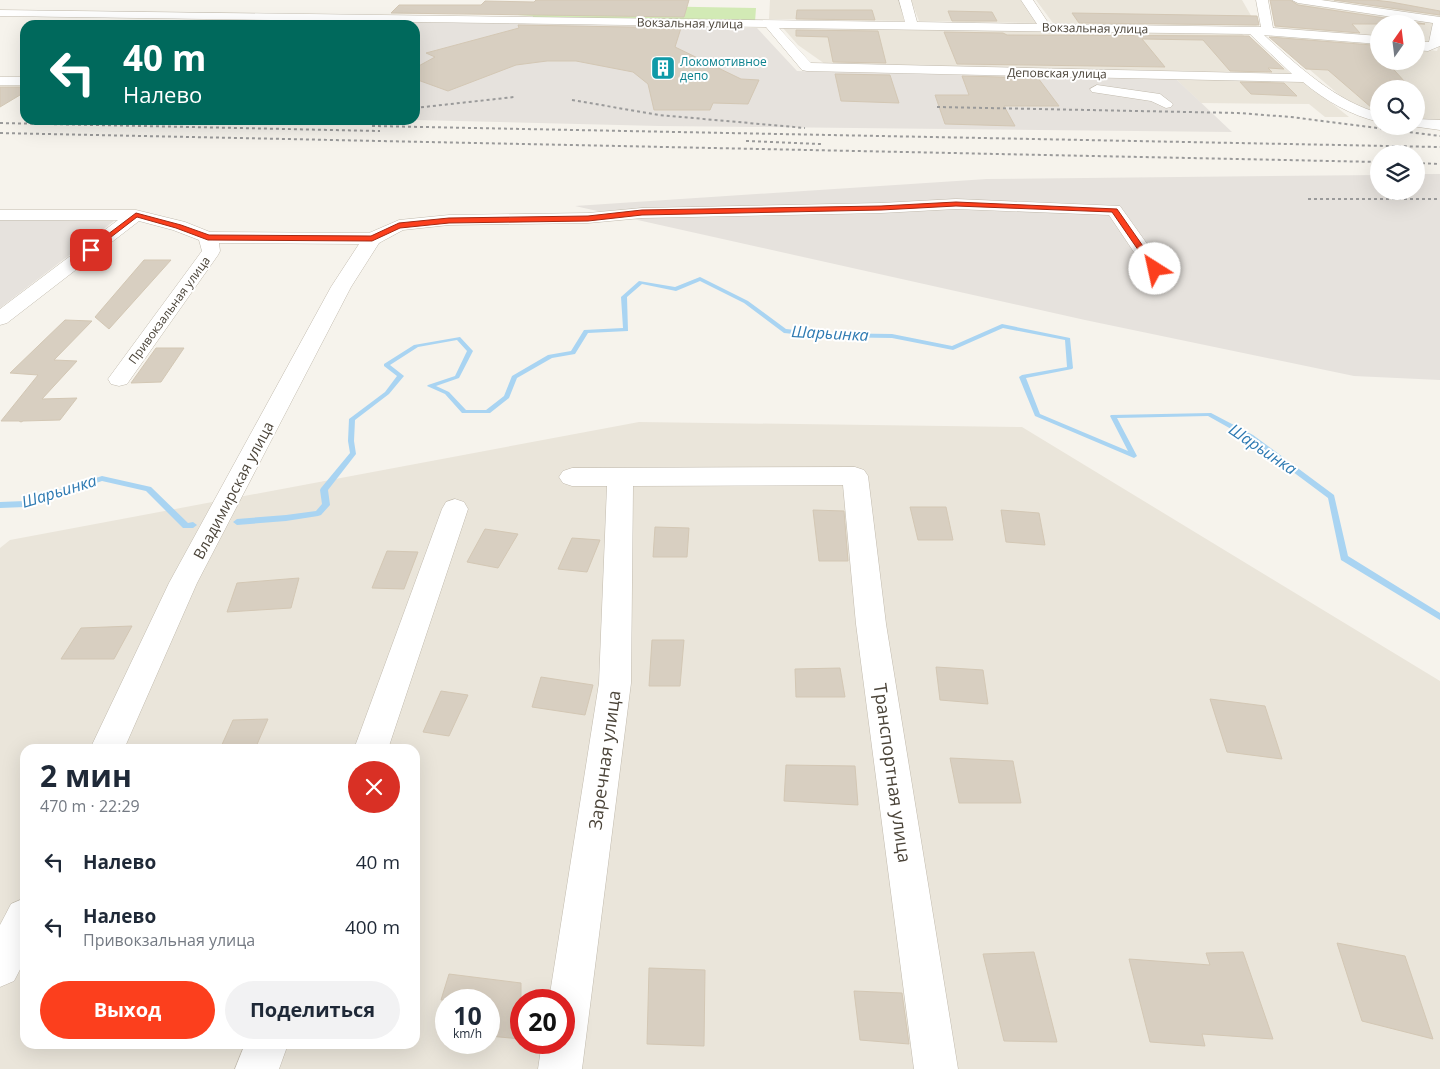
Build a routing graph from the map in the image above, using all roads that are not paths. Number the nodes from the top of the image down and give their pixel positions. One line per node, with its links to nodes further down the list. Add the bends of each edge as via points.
1 (905, 0): 14 (street)
2 (1027, 0): 15 (street)
3 (1262, 0): 17 (street)
4 (1298, 0): 11 (street)
5 (82, 4): 8 (street)
6 (0, 13): 7 (street, Вокзальная улица)
7 (15, 13): 8 (street, Вокзальная улица); 12 (street)
8 (68, 13): 9 (street, Вокзальная улица)
9 (182, 15): 10 (street); 13 (street, Вокзальная улица)
10 (174, 20)
11 (1439, 21): 19 (street, via 1435,44)
12 (0, 22)
13 (769, 24): 14 (street, Вокзальная улица); 20 (street, Деповская улица, via 807,67)
14 (912, 25): 15 (street, Вокзальная улица)
15 (1045, 27): 16 (street, Вокзальная улица)
16 (1252, 30): 17 (street, Вокзальная улица); 21 (street)
17 (1268, 30): 18 (street, Вокзальная улица)
18 (1370, 39)
19 (1425, 47)
20 (879, 69): 21 (street, Деповская улица); 24 (street)
21 (1308, 78): 27 (street, via 1345,106)
22 (0, 81): 23 (street)
23 (20, 81)
24 (908, 83)
25 (1079, 88): 26 (street, via 1155,97)
26 (1166, 104)
27 (1370, 117)
28 (1425, 123): 29 (street)
29 (1440, 125)
30 (0, 215): 31 (street)
31 (136, 215): 32 (street); 35 (street)
32 (208, 237): 33 (street); 36 (street, Привокзальная улица, via 211,251)
33 (372, 239): 34 (street, via 399,226 449,220 976,205 1114,210); 40 (street, Владимирская улица, via 341,287 183,583)
34 (1155, 269)
35 (0, 319)
36 (119, 379)
37 (572, 477): 38 (street)
38 (620, 477): 44 (street, Заречная улица, via 615,684); 49 (street, Транспортная улица, via 855,476 872,624)
39 (455, 509): 41 (street)
40 (109, 744)
41 (372, 744)
42 (20, 928): 43 (street)
43 (0, 967)
44 (572, 989)
45 (264, 1049): 47 (street)
46 (562, 1054): 48 (street, Заречная улица)
47 (257, 1069)
48 (560, 1069)
49 (936, 1069)

